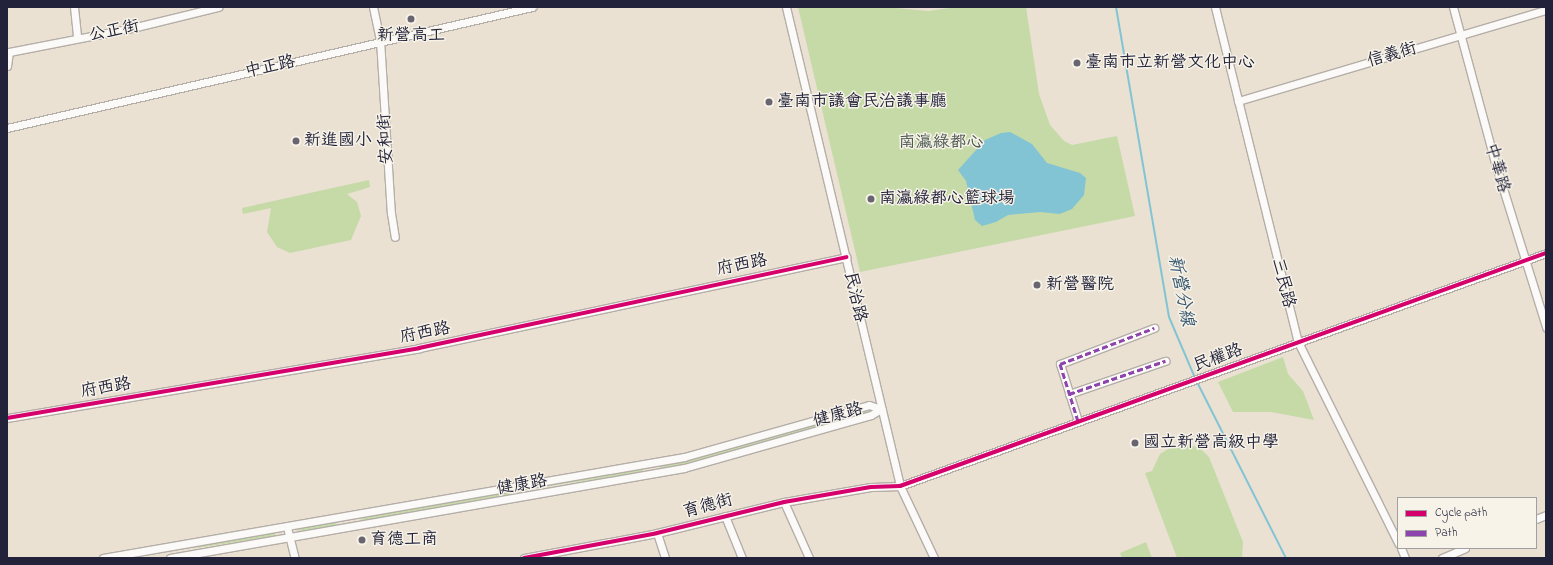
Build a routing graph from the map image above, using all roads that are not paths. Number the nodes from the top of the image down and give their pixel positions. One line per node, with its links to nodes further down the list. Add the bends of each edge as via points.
1 (74, 7): 11 (street)
2 (218, 7): 8 (street, 公正街)
3 (373, 7): 12 (street, 安和街)
4 (532, 7): 12 (street, 中正路)
5 (786, 7): 18 (street, 民治路)
6 (1214, 7): 14 (street, 三民路)
7 (1453, 7): 10 (street, 中華路)
8 (190, 10): 11 (street, 公正街)
9 (1546, 10): 10 (street, 信義街)
10 (1460, 35): 14 (street, 信義街); 19 (street, 中華路)
11 (77, 38): 13 (street, 公正街, via 9,52)
12 (380, 40): 15 (street, 中正路); 16 (street, 安和街, via 391,213)
13 (7, 66)
14 (1238, 101): 22 (street, 三民路)
15 (7, 128)
16 (395, 237)
17 (1546, 253): 19 (street, 民權路)
18 (846, 257): 25 (street, 民治路); 26 (street, 府西路, via 419,348)
19 (1524, 261): 20 (street, 中華路); 22 (street, 民權路)
20 (1546, 327)
21 (1154, 328): 24 (street, via 1060,364)
22 (1298, 342): 27 (street, 民權路); 36 (street, 三民路)
23 (1165, 361): 24 (street)
24 (1069, 394): 27 (street)
25 (881, 409): 28 (street, 健康路, via 869,405 684,457); 29 (street, 健康路, via 871,415 794,438 684,468); 30 (street, 民治路)
26 (7, 418)
27 (1078, 421): 30 (street, 民權路)
28 (650, 463): 29 (street); 33 (street, 健康路)
29 (652, 473): 35 (street, 健康路)
30 (900, 486): 31 (street, 育德街, via 870,487); 47 (street, 民治路)
31 (784, 502): 32 (street, 育德街); 46 (street)
32 (725, 516): 34 (street, 育德街); 45 (street)
33 (287, 526): 35 (street); 40 (street, 健康路)
34 (657, 533): 39 (street, 育德街); 44 (street)
35 (289, 538): 41 (street, 健康路); 42 (street)
36 (1397, 541)
37 (1400, 549): 48 (street)
38 (1463, 549): 49 (street)
39 (541, 557): 43 (street, 育德街)
40 (103, 558)
41 (170, 558)
42 (294, 558)
43 (524, 558)
44 (665, 558)
45 (742, 558)
46 (809, 558)
47 (934, 558)
48 (1405, 558)
49 (1442, 558)

